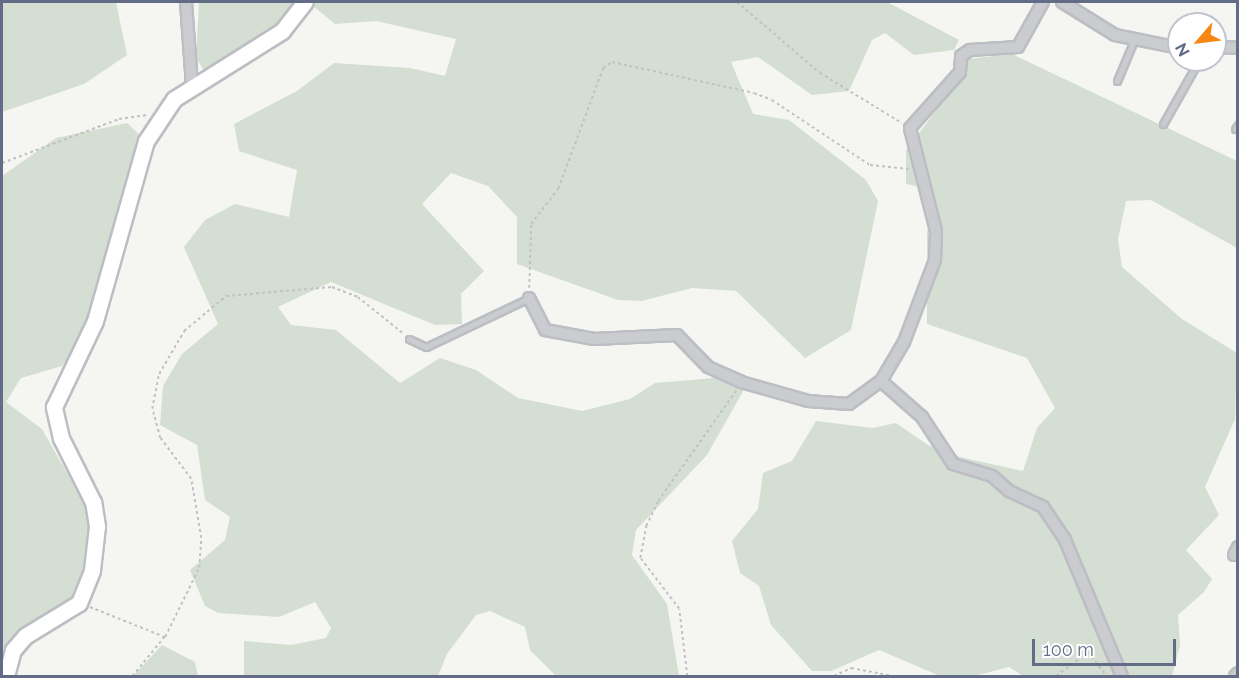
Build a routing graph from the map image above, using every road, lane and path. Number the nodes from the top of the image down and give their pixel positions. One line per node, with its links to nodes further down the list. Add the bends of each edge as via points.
1 (186, 2): 10 (street)
2 (305, 2): 10 (street, via 282,31)
3 (737, 2): 13 (path, via 820,74)
4 (1043, 2): 13 (street, via 1018,47 970,50 961,56 960,72)
5 (1062, 2): 6 (street, via 1105,31)
6 (1135, 36): 7 (street); 9 (lane)
7 (1167, 45)
8 (1192, 72): 12 (lane)
9 (1118, 81)
10 (192, 85): 11 (street)
11 (162, 113): 14 (path, via 119,120); 20 (street, via 133,175 95,321 54,407 62,438 93,502 97,526 92,570)
12 (1163, 124)
13 (910, 128): 15 (street)
14 (2, 163)
15 (922, 171): 16 (path, via 870,165 772,100 754,93 612,62 603,68 558,189 531,224); 18 (street, via 936,231 935,260 904,342)
16 (529, 298): 17 (lane, via 426,347); 19 (street, via 545,330 594,339 677,335 708,367)
17 (409, 339): 21 (path, via 358,297 332,287 226,296 184,331 159,374 152,409 160,438 191,479 201,538 199,568)
18 (880, 381): 19 (street, via 849,404 837,405); 29 (street, via 922,417 953,464 992,476 1009,492 1043,507 1065,540)
19 (741, 382): 24 (path, via 700,448 658,501 646,526 640,558 679,609)
20 (79, 603): 21 (path); 22 (street, via 25,636 14,650)
21 (165, 637): 23 (path)
22 (6, 676)
23 (133, 676)
24 (687, 676)
25 (834, 676): 26 (path, via 851,668)
26 (893, 676)
27 (1056, 676): 28 (path, via 1088,652)
28 (1107, 676)
29 (1122, 676)

